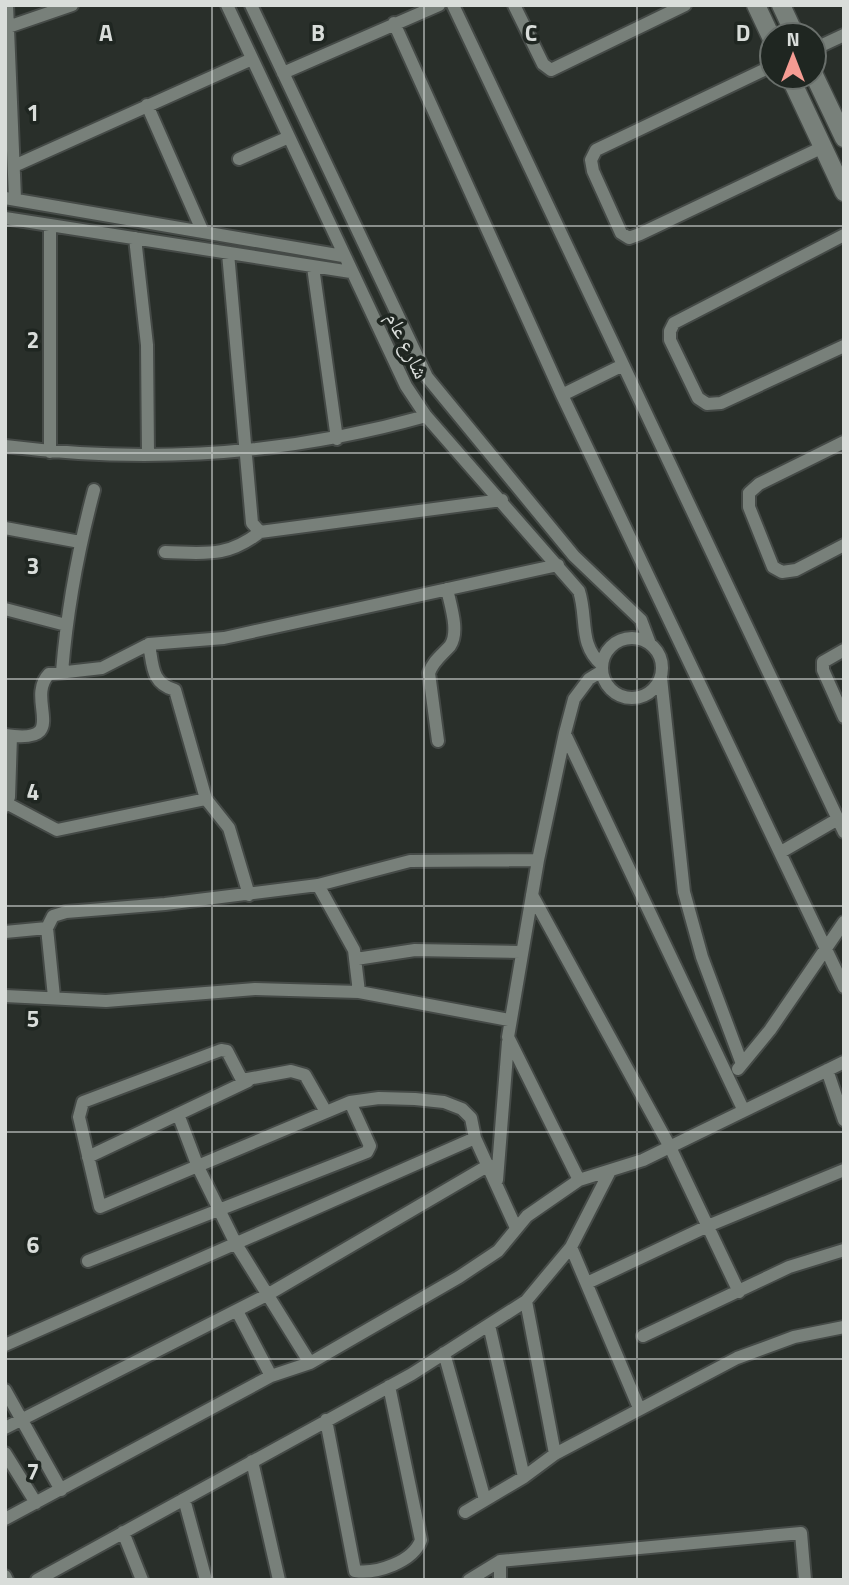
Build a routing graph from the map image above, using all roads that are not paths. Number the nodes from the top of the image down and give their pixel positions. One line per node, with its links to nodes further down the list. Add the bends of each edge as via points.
1 (7, 5): 14 (street)
2 (72, 5): 14 (street)
3 (227, 5): 17 (street, شارع عام)
4 (251, 5): 19 (street, شارع عام)
5 (439, 5): 13 (street)
6 (453, 5): 42 (street)
7 (514, 5): 8 (street, via 543,64 551,70)
8 (685, 5)
9 (756, 5): 11 (street)
10 (783, 9): 12 (street)
11 (764, 21)
12 (765, 21)
13 (394, 23): 19 (street); 43 (street)
14 (8, 27): 27 (street)
15 (844, 35): 16 (street)
16 (828, 42)
17 (252, 59): 22 (street); 24 (street, شارع عام)
18 (758, 73): 25 (street, via 596,150 593,171 621,233 629,238 640,234)
19 (283, 74): 39 (street, شارع عام)
20 (796, 91): 25 (street)
21 (822, 91): 23 (street)
22 (147, 105): 27 (street); 32 (street)
23 (843, 136)
24 (289, 137): 26 (street); 36 (street, شارع عام)
25 (822, 147): 28 (street)
26 (239, 159)
27 (13, 166): 29 (street)
28 (844, 192)
29 (10, 198): 32 (street)
30 (5, 218): 31 (street)
31 (50, 225): 34 (street); 49 (street)
32 (202, 230): 36 (street)
33 (844, 235): 41 (street, via 674,323 670,331 698,398 707,404 721,403)
34 (135, 238): 35 (street); 50 (street, via 147,345)
35 (228, 253): 37 (street); 48 (street)
36 (343, 256): 38 (street, شارع عام)
37 (313, 267): 38 (street); 45 (street)
38 (351, 272): 40 (street, شارع عام)
39 (402, 329): 40 (street); 64 (street, شارع عام, via 438,393 574,556 641,620)
40 (383, 337): 44 (street, شارع عام)
41 (844, 346)
42 (623, 365): 43 (street); 75 (street)
43 (562, 395): 62 (street)
44 (426, 416): 45 (street); 52 (street, شارع عام)
45 (337, 439): 48 (street)
46 (844, 442): 56 (street, via 749,493 749,507 773,567 782,572)
47 (5, 446): 49 (street)
48 (246, 450): 50 (street, via 186,457); 54 (street, via 252,523)
49 (50, 452): 50 (street)
50 (148, 455)
51 (94, 490): 55 (street)
52 (502, 500): 54 (street); 58 (street, شارع عام)
53 (5, 528): 55 (street)
54 (260, 532): 57 (street, via 240,548 218,553)
55 (80, 542): 61 (street)
56 (844, 545)
57 (165, 552)
58 (558, 565): 59 (street); 66 (street, شارع عام, via 579,591 587,649)
59 (447, 589): 63 (street, via 224,638); 72 (street, via 453,642 429,673)
60 (5, 609): 61 (street)
61 (66, 625): 67 (street)
62 (677, 635): 64 (street); 77 (street)
63 (149, 644): 67 (street, via 102,668); 73 (street, via 154,677 175,690)
64 (655, 648): 66 (street, via 639,638 626,638 614,643); 68 (street, via 663,665)
65 (844, 650): 69 (street, via 823,662)
66 (602, 668): 68 (street, via 612,691 635,698 646,695); 70 (street, via 574,699)
67 (62, 672): 71 (street, via 44,680 40,734)
68 (661, 678): 95 (street, via 684,892 702,957)
69 (844, 717)
70 (565, 733): 78 (street); 97 (street)
71 (8, 736): 74 (street)
72 (438, 741)
73 (206, 799): 74 (street, via 57,830); 80 (street, via 229,828)
74 (7, 805)
75 (838, 819): 76 (street); 77 (street)
76 (844, 832)
77 (781, 852): 85 (street)
78 (538, 860): 79 (street, via 410,861); 81 (street)
79 (318, 885): 80 (street); 87 (street)
80 (249, 895): 83 (street, via 66,912 53,916)
81 (532, 895): 86 (street); 105 (street)
82 (844, 922): 85 (street)
83 (47, 928): 84 (street); 91 (street)
84 (5, 932)
85 (826, 946): 88 (street); 95 (street)
86 (521, 952): 87 (street, via 415,950); 92 (street)
87 (356, 959): 89 (street)
88 (844, 987)
89 (359, 992): 91 (street, via 255,989 106,1001); 92 (street)
90 (5, 996): 91 (street)
91 (54, 997)
92 (509, 1020): 93 (street)
93 (508, 1037): 111 (street); 112 (street)
94 (844, 1062): 96 (street)
95 (742, 1064): 97 (street)
96 (827, 1070): 100 (street); 103 (street)
97 (731, 1078): 100 (street)
98 (248, 1081): 101 (street, via 291,1071 305,1075); 102 (street); 106 (street, via 237,1074 227,1051 221,1050 83,1102 79,1117)
99 (350, 1102): 101 (street); 104 (street, via 379,1098 444,1102 463,1109 471,1118); 113 (street, via 370,1146 367,1152)
100 (743, 1109): 105 (street)
101 (326, 1112): 108 (street)
102 (178, 1114): 106 (street); 108 (street)
103 (844, 1120)
104 (475, 1138): 107 (street); 116 (street)
105 (670, 1147): 110 (street); 114 (street)
106 (88, 1157): 108 (street, via 100,1207)
107 (489, 1165): 112 (street); 122 (street)
108 (198, 1167): 113 (street)
109 (844, 1170): 114 (street)
110 (610, 1171): 111 (street); 117 (street)
111 (579, 1180): 115 (street)
112 (497, 1181): 115 (street)
113 (218, 1209): 116 (street); 119 (street)
114 (710, 1225): 120 (street); 121 (street)
115 (516, 1228): 130 (street, via 498,1251)
116 (236, 1244): 122 (street); 128 (street)
117 (572, 1247): 120 (street); 123 (street)
118 (844, 1250): 121 (street, via 789,1267)
119 (88, 1261)
120 (587, 1283): 134 (street)
121 (739, 1292): 127 (street)
122 (267, 1295): 124 (street); 130 (street)
123 (526, 1301): 125 (street); 139 (street)
124 (237, 1311): 131 (street); 136 (street)
125 (489, 1325): 129 (street); 141 (street)
126 (844, 1327): 134 (street, via 794,1337 737,1358)
127 (643, 1336)
128 (5, 1345)
129 (443, 1353): 132 (street); 144 (street)
130 (310, 1363): 131 (street)
131 (271, 1376): 142 (street)
132 (389, 1386): 135 (street); 135 (street, via 421,1540 409,1557 366,1573 355,1571)
133 (5, 1390): 136 (street)
134 (639, 1408): 139 (street)
135 (326, 1420): 140 (street)
136 (21, 1421): 137 (street); 142 (street)
137 (5, 1428)
138 (5, 1454): 145 (street)
139 (555, 1454): 141 (street)
140 (253, 1461): 143 (street); 154 (street)
141 (524, 1478): 144 (street)
142 (61, 1490): 145 (street)
143 (184, 1499): 148 (street); 153 (street)
144 (485, 1500): 146 (street)
145 (36, 1503): 147 (street)
146 (464, 1512)
147 (5, 1519)
148 (123, 1532): 150 (street); 152 (street)
149 (500, 1561): 155 (street); 156 (street); 157 (street, via 801,1533)
150 (55, 1575): 151 (street)
151 (37, 1580)
152 (142, 1580)
153 (206, 1580)
154 (279, 1580)
155 (469, 1580)
156 (500, 1580)
157 (805, 1580)

